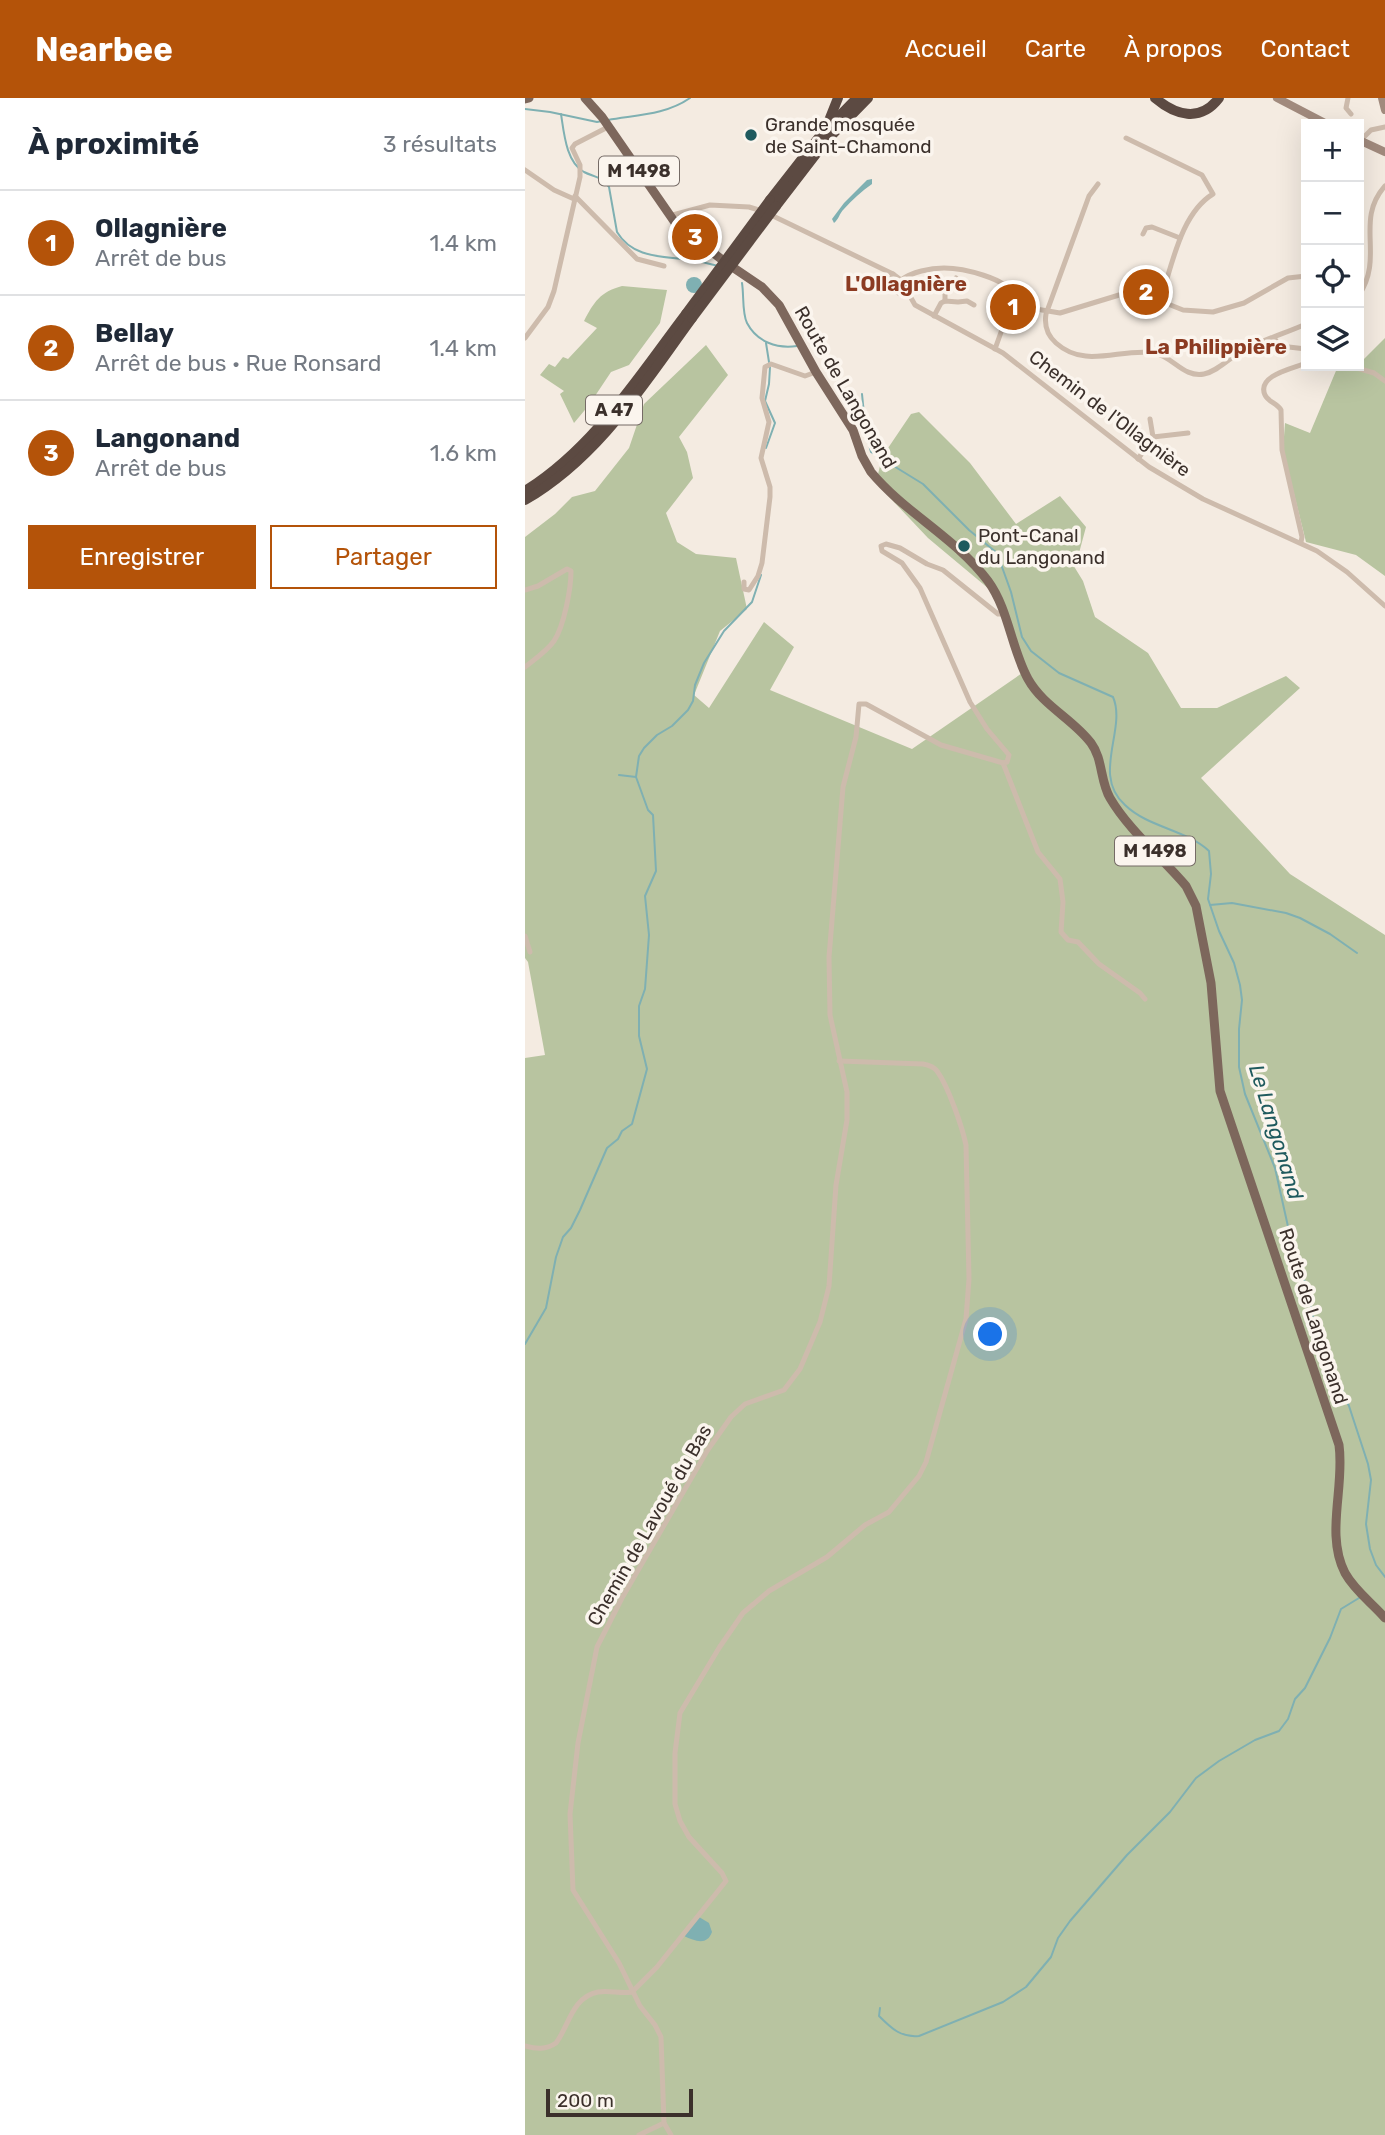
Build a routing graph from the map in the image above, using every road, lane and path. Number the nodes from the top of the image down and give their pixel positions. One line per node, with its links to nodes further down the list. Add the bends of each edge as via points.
1 (574, 98): 10 (main road, Route de Langonand / M 1498)
2 (838, 98): 16 (highway)
3 (857, 98): 16 (highway, A 47)
4 (867, 98): 25 (highway, A 47)
5 (1154, 98): 6 (highway, via 1170,110 1189,115 1210,108)
6 (1219, 98)
7 (1277, 98): 13 (street)
8 (1348, 98): 12 (street, via 1346,108)
9 (1382, 98): 11 (street)
10 (587, 102): 14 (main road, Route de Langonand / M 1498)
11 (1385, 110)
12 (1351, 114)
13 (1317, 119)
14 (605, 122): 24 (street, via 574,145 580,170); 26 (main road, Route de Langonand / M 1498)
15 (1385, 127): 17 (street)
16 (820, 136): 25 (highway, A 47)
17 (1364, 136)
18 (1126, 138): 28 (street, via 1202,175 1213,194)
19 (1364, 143): 20 (street)
20 (1385, 152)
21 (525, 170): 24 (street)
22 (1098, 184): 40 (street, via 1089,196)
23 (1385, 186): 34 (street, via 1372,212 1374,267)
24 (574, 198): 29 (street, via 637,259); 44 (street, via 555,291)
25 (773, 203): 41 (highway, A 47, bridge)
26 (670, 216): 30 (street, Chemin de l'Ollagnière, via 710,205 749,207); 50 (main road, Route de Langonand / M 1498, via 695,240 771,295)
27 (1143, 234): 28 (street, via 1149,226)
28 (1180, 238): 38 (street)
29 (664, 266)
30 (893, 274): 33 (street, Chemin de l'Ollagnière); 35 (street, Chemin de l'Ollagnière, via 892,289)
31 (1301, 276): 38 (street, via 1223,311 1193,312)
32 (956, 278): 37 (street, via 945,293)
33 (901, 280): 35 (street, Chemin de l'Ollagnière); 36 (street, via 932,269 954,268 1000,282)
34 (1364, 283)
35 (908, 296): 42 (street, Chemin de l'Ollagnière)
36 (1014, 296): 40 (street); 47 (street)
37 (946, 301): 39 (street); 42 (street)
38 (1160, 301): 40 (street, via 1124,292 1075,310)
39 (974, 305)
40 (1047, 312): 45 (street, via 1049,334 1073,354 1152,353 1189,373 1210,372 1239,352)
41 (689, 316): 56 (highway, A 47, via 601,426); 57 (highway, A 47, via 605,434 563,474)
42 (934, 316): 47 (street, Chemin de l'Ollagnière)
43 (1301, 326): 45 (street)
44 (525, 338)
45 (1274, 338): 46 (street, via 1280,346)
46 (1301, 348)
47 (995, 349): 55 (street, Chemin de l'Ollagnière)
48 (1301, 365): 58 (street, via 1274,374 1264,388 1266,397 1281,410 1282,450)
49 (1364, 370): 51 (street)
50 (817, 372): 59 (street, via 805,376 765,366 762,398 769,422 761,457 770,497 761,570 749,590 744,589); 62 (main road, Route de Langonand / M 1498, via 853,430 871,472 976,567)
51 (1385, 381)
52 (1150, 419): 54 (street)
53 (1188, 433): 54 (street)
54 (1153, 437): 55 (street)
55 (1138, 459): 58 (street, Chemin de l'Ollagnière, via 1203,499)
56 (525, 491)
57 (525, 500)
58 (1301, 542): 61 (street, Chemin de l'Ollagnière, via 1347,572)
59 (744, 582)
60 (525, 590): 63 (street, via 571,570 558,634)
61 (1385, 606)
62 (1005, 614): 64 (street, via 998,614 943,570 900,548 881,546 920,587 970,702 1009,755); 69 (main road, Route de Langonand / M 1498, via 1035,690 1094,747 1105,788 1117,809 1192,896 1211,983 1222,1099 1339,1446 1338,1552 1352,1584)
63 (525, 667)
64 (1003, 763): 67 (street, via 1038,852 1060,878 1063,936 1078,943); 68 (street, Chemin de Lavoué du Bas, via 941,745 859,704 843,787 829,957 830,1015)
65 (525, 936): 66 (street)
66 (530, 952)
67 (1145, 999)
68 (839, 1061): 70 (street, Chemin de Lavoué du Bas, via 847,1092 847,1120 836,1185 828,1286 809,1353 784,1390 745,1404 731,1416 622,1598 592,1664 572,1796 572,1882); 70 (street, via 923,1064 940,1076 966,1145 966,1319 926,1462 913,1485 888,1512 743,1613 683,1704 675,1752 675,1804 689,1837 726,1881)
69 (1385, 1618)
70 (632, 1992): 71 (street, via 592,1994 577,2005 550,2048); 72 (street, Chemin de Lavoué du Bas, via 661,2037)
71 (525, 2046)
72 (664, 2123): 73 (street); 74 (street)
73 (639, 2135)
74 (671, 2135)

